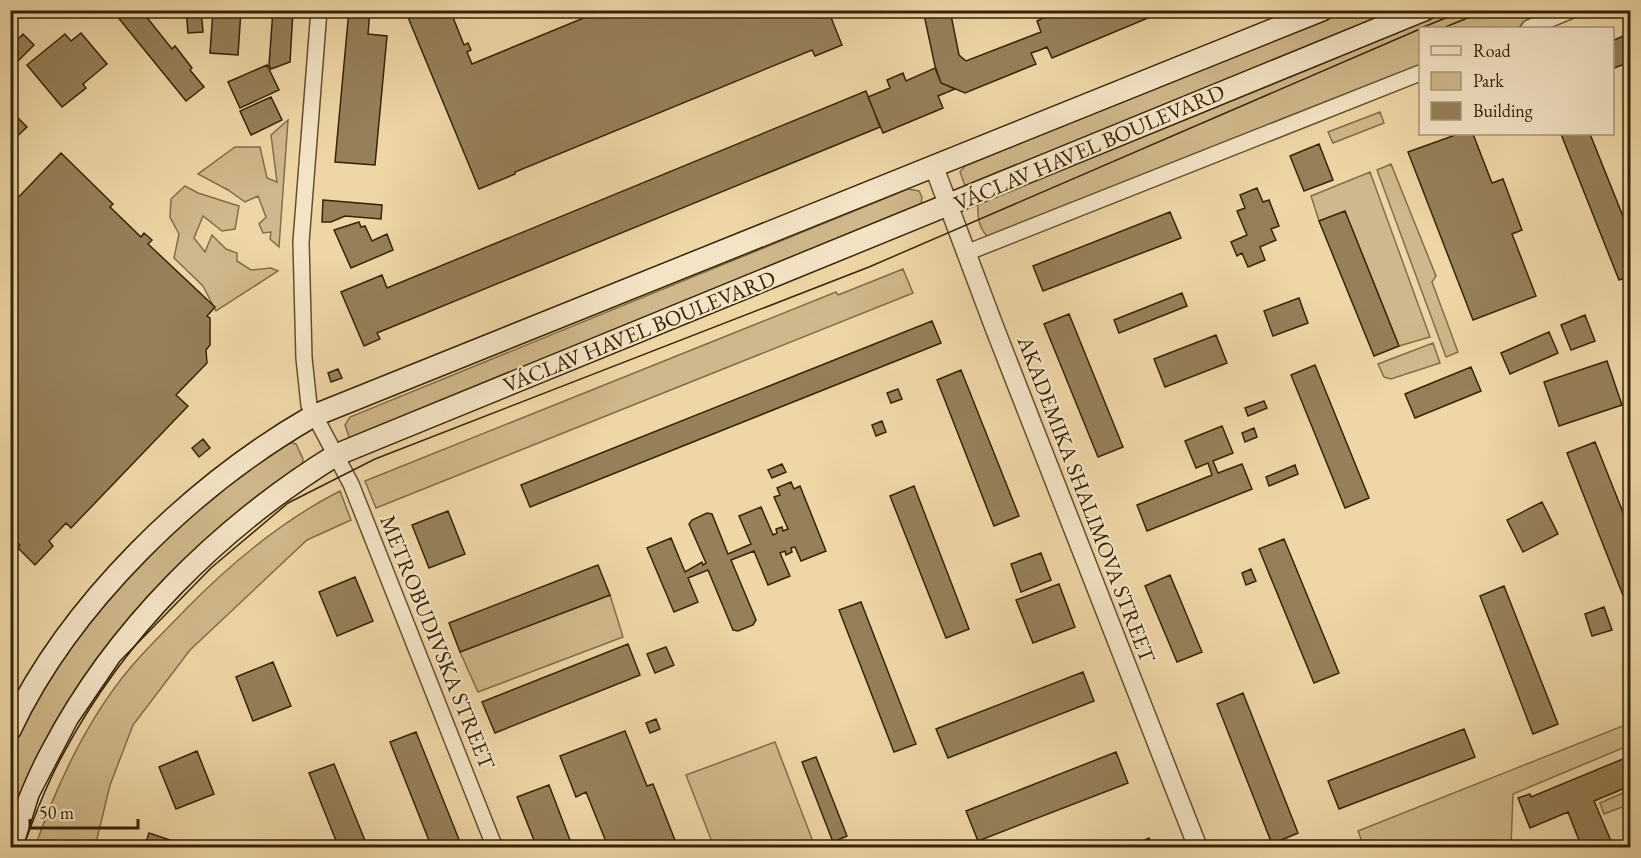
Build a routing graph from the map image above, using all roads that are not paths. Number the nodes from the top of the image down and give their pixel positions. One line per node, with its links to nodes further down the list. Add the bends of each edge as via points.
1 (319, 10): 10 (street, METROBUDIVSKA STREET, via 301,242 303,358)
2 (1322, 10): 7 (main road, VÁCLAV HAVEL BOULEVARD)
3 (1424, 10): 8 (main road, VÁCLAV HAVEL BOULEVARD)
4 (1572, 10): 5 (street)
5 (1531, 27)
6 (1419, 73): 9 (street)
7 (934, 166): 8 (street, AKADEMIKA SHALIMOVA STREET); 10 (main road, VÁCLAV HAVEL BOULEVARD)
8 (948, 206): 9 (street, AKADEMIKA SHALIMOVA STREET); 11 (main road, VÁCLAV HAVEL BOULEVARD)
9 (966, 253): 15 (street, AKADEMIKA SHALIMOVA STREET)
10 (313, 416): 11 (street, METROBUDIVSKA STREET); 12 (main road, VÁCLAV HAVEL BOULEVARD, via 226,473 161,529 63,640)
11 (336, 455): 13 (main road, VÁCLAV HAVEL BOULEVARD, via 262,504 202,555 149,613 70,718 30,795); 14 (street, METROBUDIVSKA STREET)
12 (10, 730)
13 (11, 848)
14 (495, 848)
15 (1198, 848)

